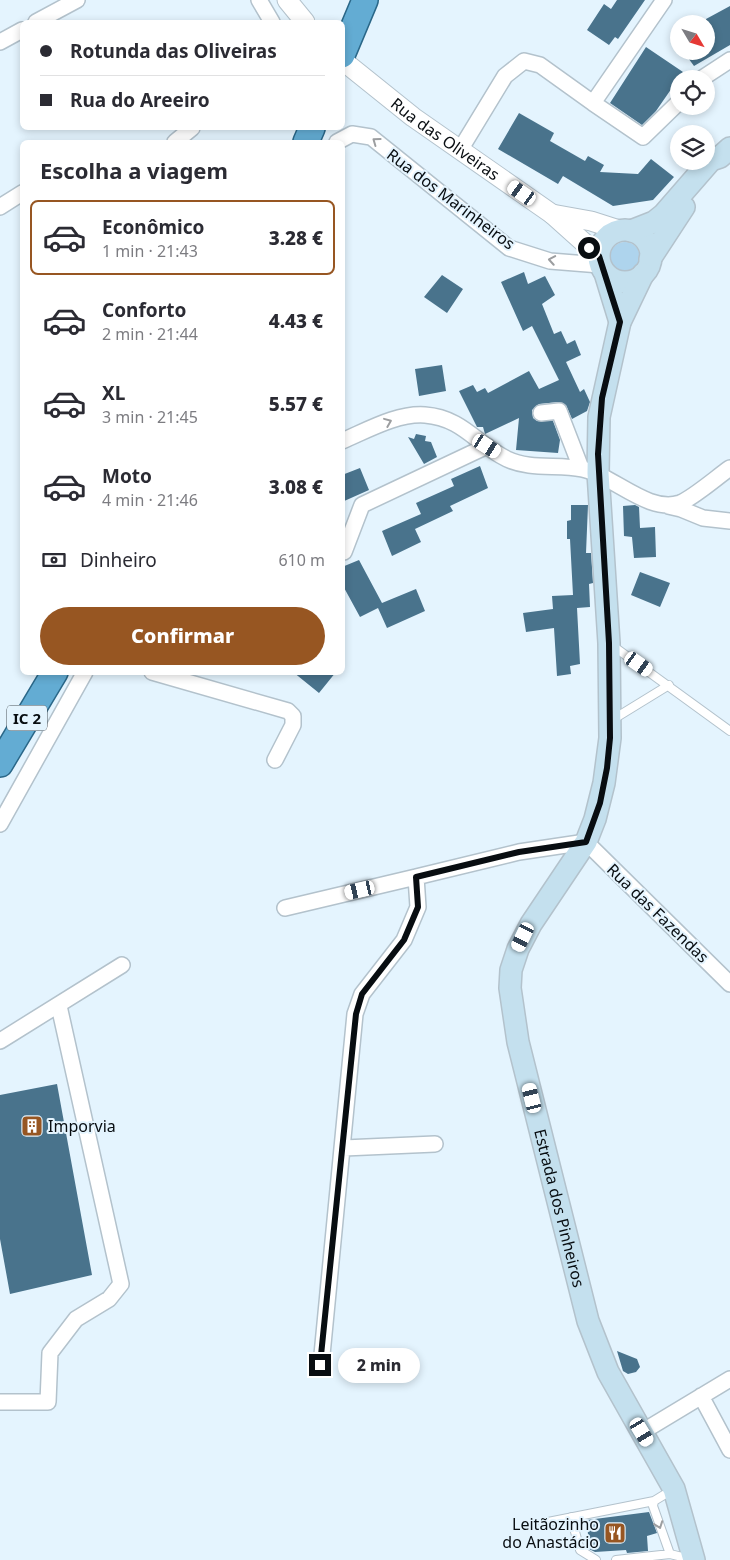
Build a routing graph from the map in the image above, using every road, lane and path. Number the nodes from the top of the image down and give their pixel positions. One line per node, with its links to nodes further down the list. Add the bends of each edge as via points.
1 (77, 0): 7 (street)
2 (259, 0): 8 (street)
3 (287, 0): 9 (street)
4 (351, 0): 10 (highway)
5 (366, 0): 13 (highway)
6 (664, 0): 17 (street)
7 (40, 20)
8 (271, 20)
9 (302, 20)
10 (343, 20)
11 (20, 31): 12 (street)
12 (0, 42)
13 (345, 48)
14 (730, 60): 16 (street)
15 (345, 63): 22 (street, Rua das Oliveiras)
16 (715, 70)
17 (594, 103): 18 (street, via 644,137); 22 (street, via 540,65 524,61 505,76)
18 (670, 111)
19 (190, 130): 20 (street)
20 (177, 140)
21 (341, 140): 28 (street, Rua dos Marinheiros, one-way to 21, via 550,260 510,248 370,137 352,134)
22 (460, 150): 26 (street, Rua das Oliveiras)
23 (725, 152): 27 (main road, via 711,160 654,222); 29 (main road, Estrada dos Pinheiros, via 719,166 673,222)
24 (20, 194): 25 (street)
25 (0, 207)
26 (552, 214): 27 (street); 28 (street, Rua das Oliveiras)
27 (625, 230): 28 (main road, via 604,240); 29 (main road, via 644,238 650,252)
28 (602, 265): 29 (main road, via 620,281 636,279); 30 (main road)
29 (646, 266): 30 (main road, Estrada dos Pinheiros)
30 (620, 322): 35 (main road, Estrada dos Pinheiros)
31 (541, 412): 35 (street, via 559,412)
32 (345, 440): 33 (street, one-way to 33, via 398,418 424,415 446,419)
33 (482, 442): 35 (street, via 508,460 527,465); 38 (street, via 362,505)
34 (730, 468): 36 (street, via 680,502)
35 (589, 470): 36 (street, via 648,501); 39 (main road, Estrada dos Pinheiros)
36 (662, 504): 37 (street, via 703,518)
37 (730, 521)
38 (345, 549)
39 (609, 643): 44 (lane); 45 (main road, Estrada dos Pinheiros)
40 (36, 675): 47 (highway, IC 2)
41 (53, 675): 49 (highway, IC 2)
42 (83, 675): 50 (street)
43 (162, 675): 48 (street, via 288,711 293,716 292,724)
44 (669, 685): 45 (lane); 46 (lane)
45 (610, 720): 51 (main road, Estrada dos Pinheiros, via 604,783)
46 (730, 731)
47 (0, 736)
48 (275, 760)
49 (0, 764)
50 (0, 824)
51 (586, 842): 52 (street, via 519,852); 55 (street, Rua das Fazendas); 64 (main road, Estrada dos Pinheiros, via 523,937 512,965 510,988 518,1042 588,1321 608,1372)
52 (416, 877): 53 (street); 59 (street, via 418,907 404,940 362,994 356,1014)
53 (284, 908)
54 (122, 965): 56 (street)
55 (730, 984)
56 (60, 1006): 57 (street); 63 (street, via 121,1284 109,1299 76,1319 50,1353 48,1402)
57 (0, 1041)
58 (435, 1144): 59 (street)
59 (344, 1148): 60 (street)
60 (320, 1365)
61 (730, 1379): 62 (street)
62 (701, 1396): 64 (street); 65 (street)
63 (0, 1402)
64 (642, 1432): 66 (main road, Estrada dos Pinheiros)
65 (730, 1450)
66 (674, 1489): 67 (lane); 73 (main road, Estrada dos Pinheiros)
67 (654, 1501): 68 (lane); 70 (lane, one-way to 70, via 654,1511)
68 (571, 1517): 69 (lane); 71 (lane, via 580,1550)
69 (543, 1523)
70 (670, 1554): 72 (lane); 73 (lane)
71 (596, 1560)
72 (616, 1560)
73 (693, 1560)

